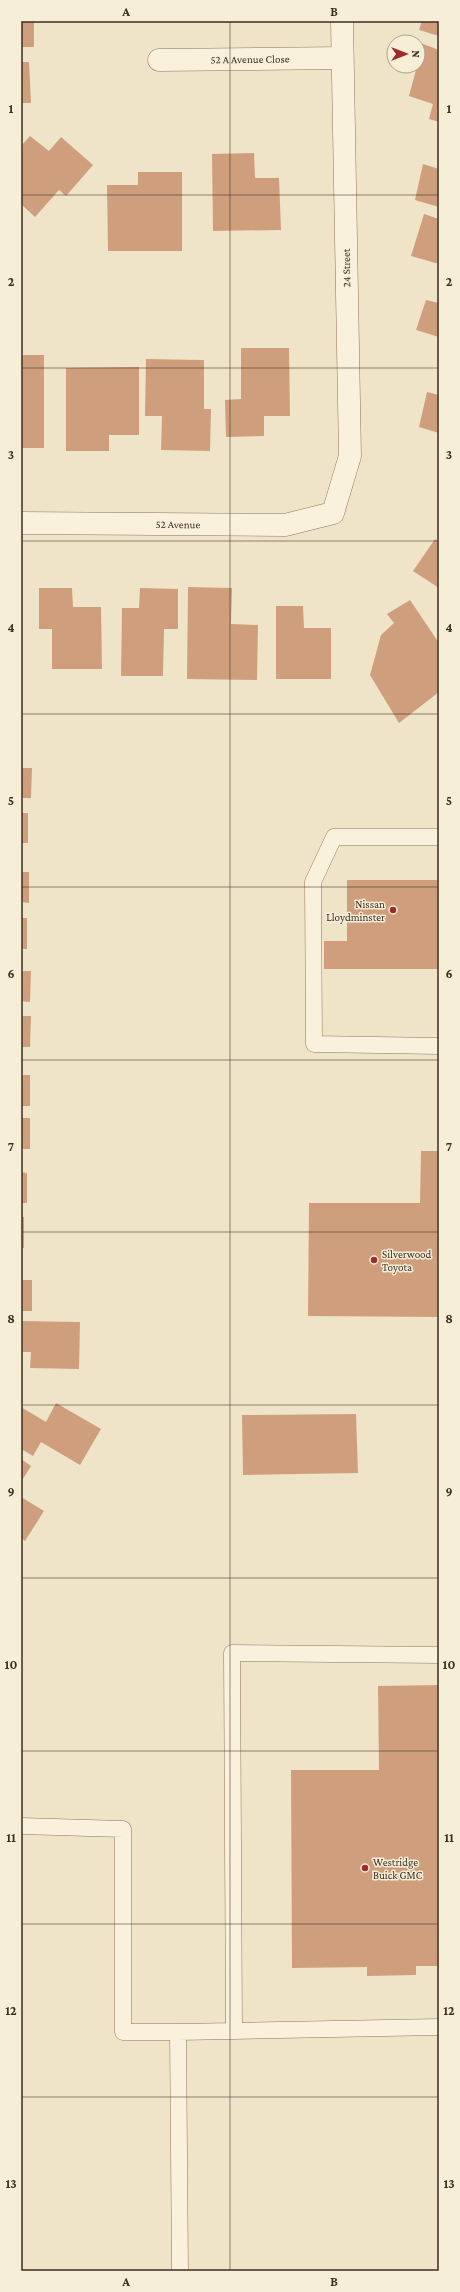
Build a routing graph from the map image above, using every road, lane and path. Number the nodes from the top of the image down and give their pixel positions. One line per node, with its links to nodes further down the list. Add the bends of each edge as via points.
1 (342, 21): 2 (street, 24 Street)
2 (342, 58): 3 (street, 52 A Avenue Close); 4 (street, 24 Street, via 350,456)
3 (159, 60)
4 (333, 513): 5 (street, 52 Avenue, via 285,525)
5 (21, 523)
6 (439, 836): 7 (lane, via 334,837 313,882 314,1044)
7 (439, 1046)
8 (439, 1655): 11 (lane, via 232,1653)
9 (21, 1826): 12 (lane, via 123,1829 123,2032)
10 (439, 2027): 11 (lane)
11 (234, 2031): 12 (lane)
12 (178, 2032): 13 (lane)
13 (180, 2271)

